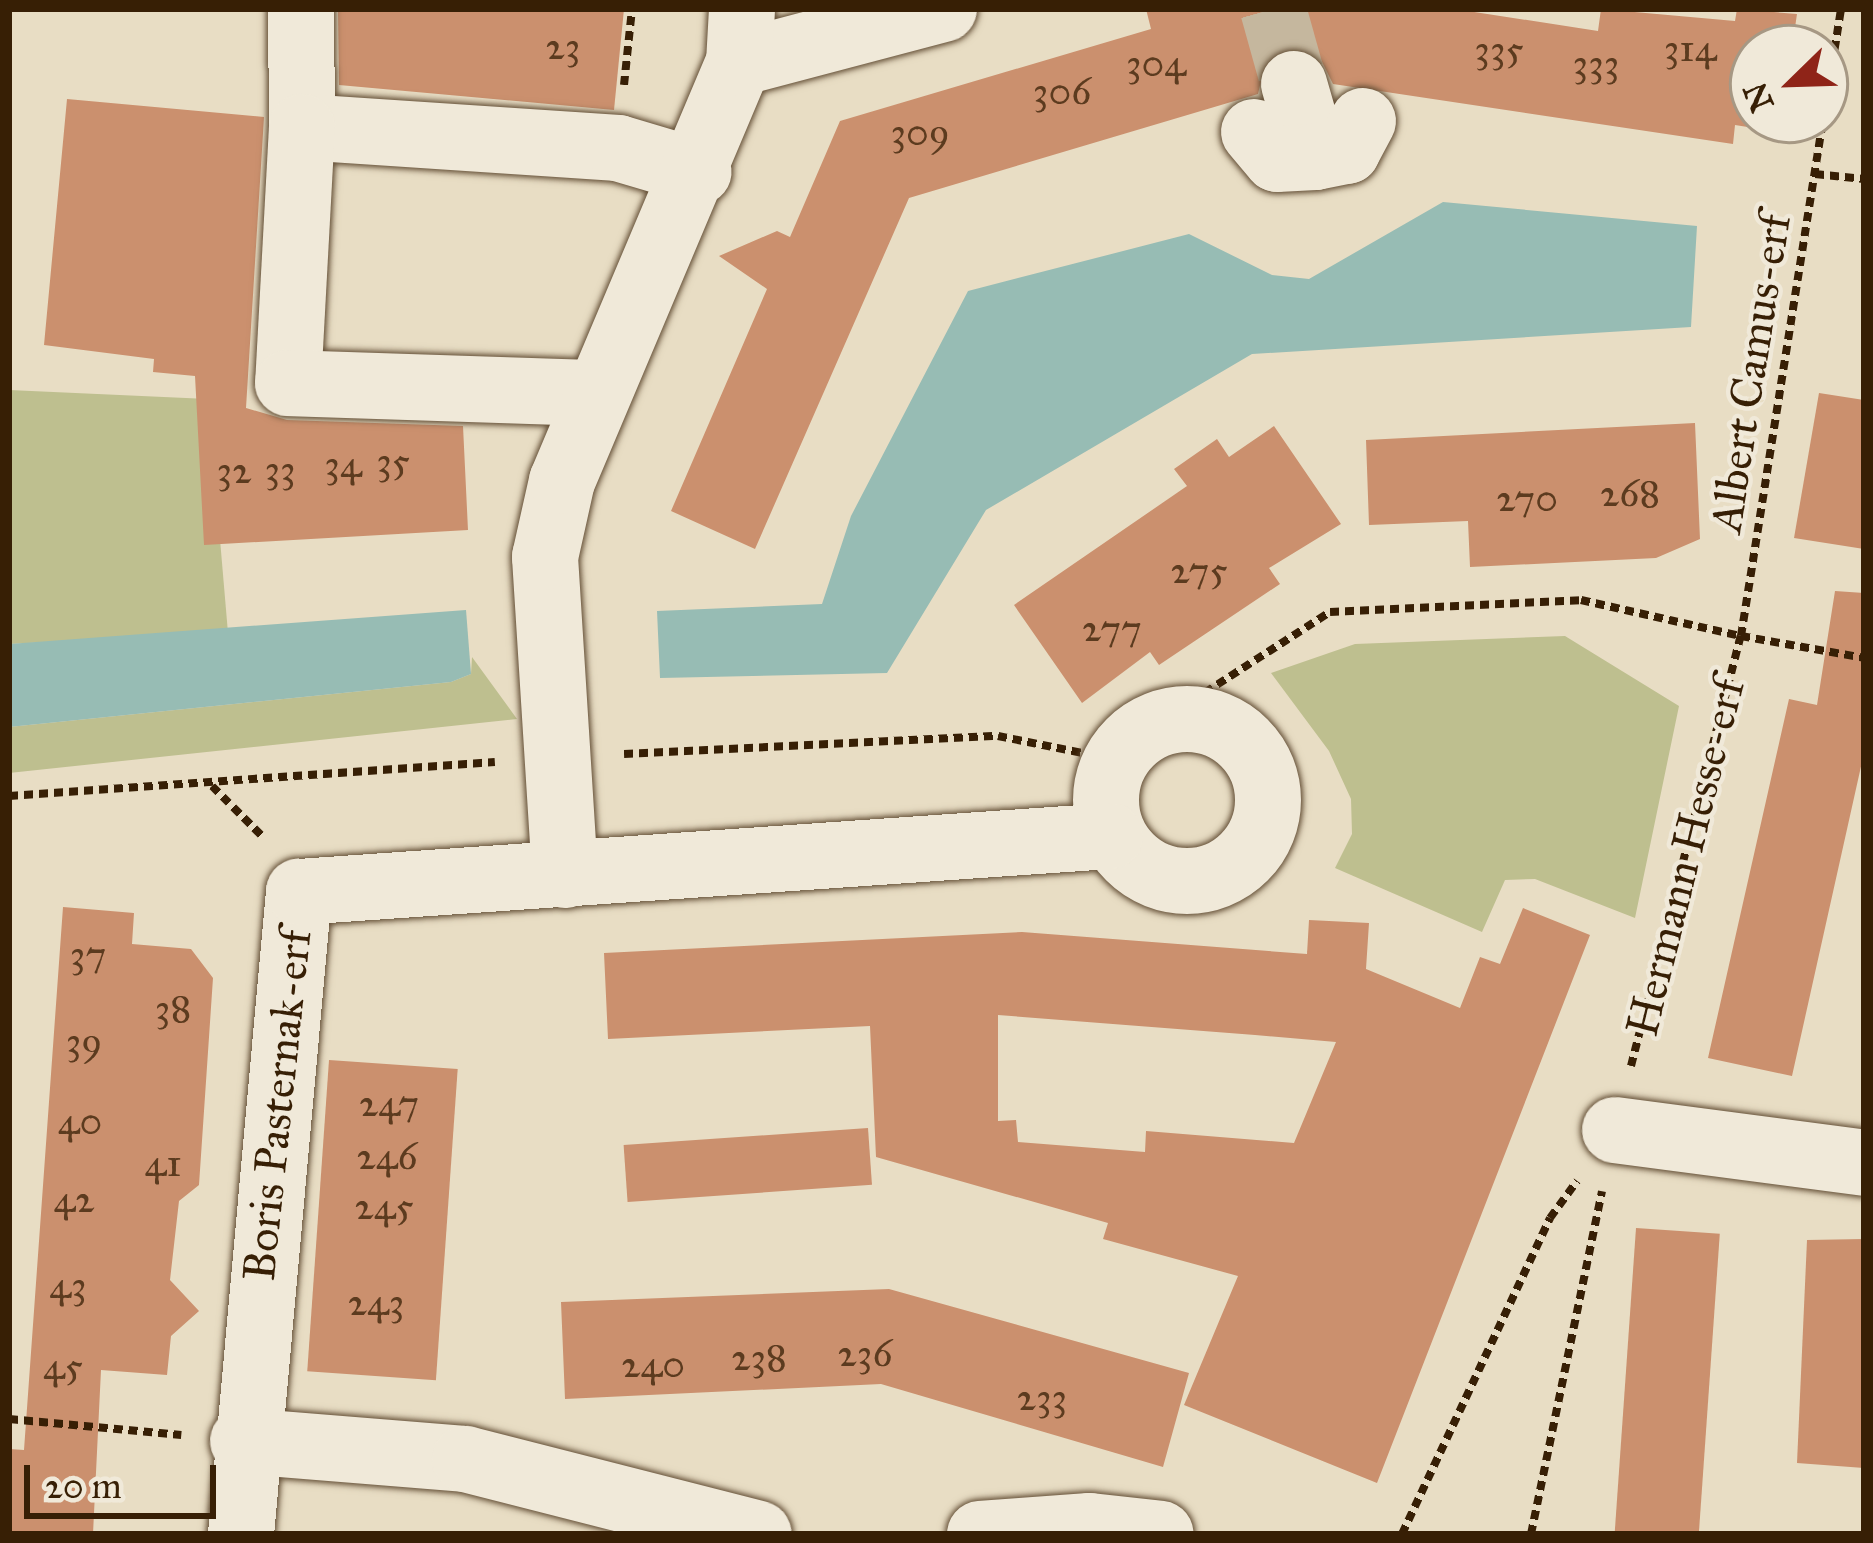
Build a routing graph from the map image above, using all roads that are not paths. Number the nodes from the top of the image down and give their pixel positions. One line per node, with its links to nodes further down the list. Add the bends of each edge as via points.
1 (301, 9): 5 (street)
2 (944, 9): 3 (street)
3 (741, 36): 7 (street)
4 (1274, 108): 6 (street, via 1277,159)
5 (302, 127): 7 (street, via 618,148); 8 (street, via 289,382)
6 (1339, 139)
7 (699, 172): 8 (street)
8 (597, 393): 10 (street, via 545,556)
9 (1110, 836): 9 (street, via 1146,875 1198,884 1246,859 1270,811 1259,759 1220,723 1167,717 1112,759); 10 (street, Boris Pasternak-erf)
10 (565, 874): 13 (street, Boris Pasternak-erf, via 299,892)
11 (1615, 1130): 12 (street)
12 (1864, 1163)
13 (243, 1441): 14 (street, Boris Pasternak-erf); 15 (street, via 465,1459)
14 (241, 1534)
15 (759, 1534)
16 (980, 1534): 17 (street, via 1090,1526)
17 (1161, 1534)

